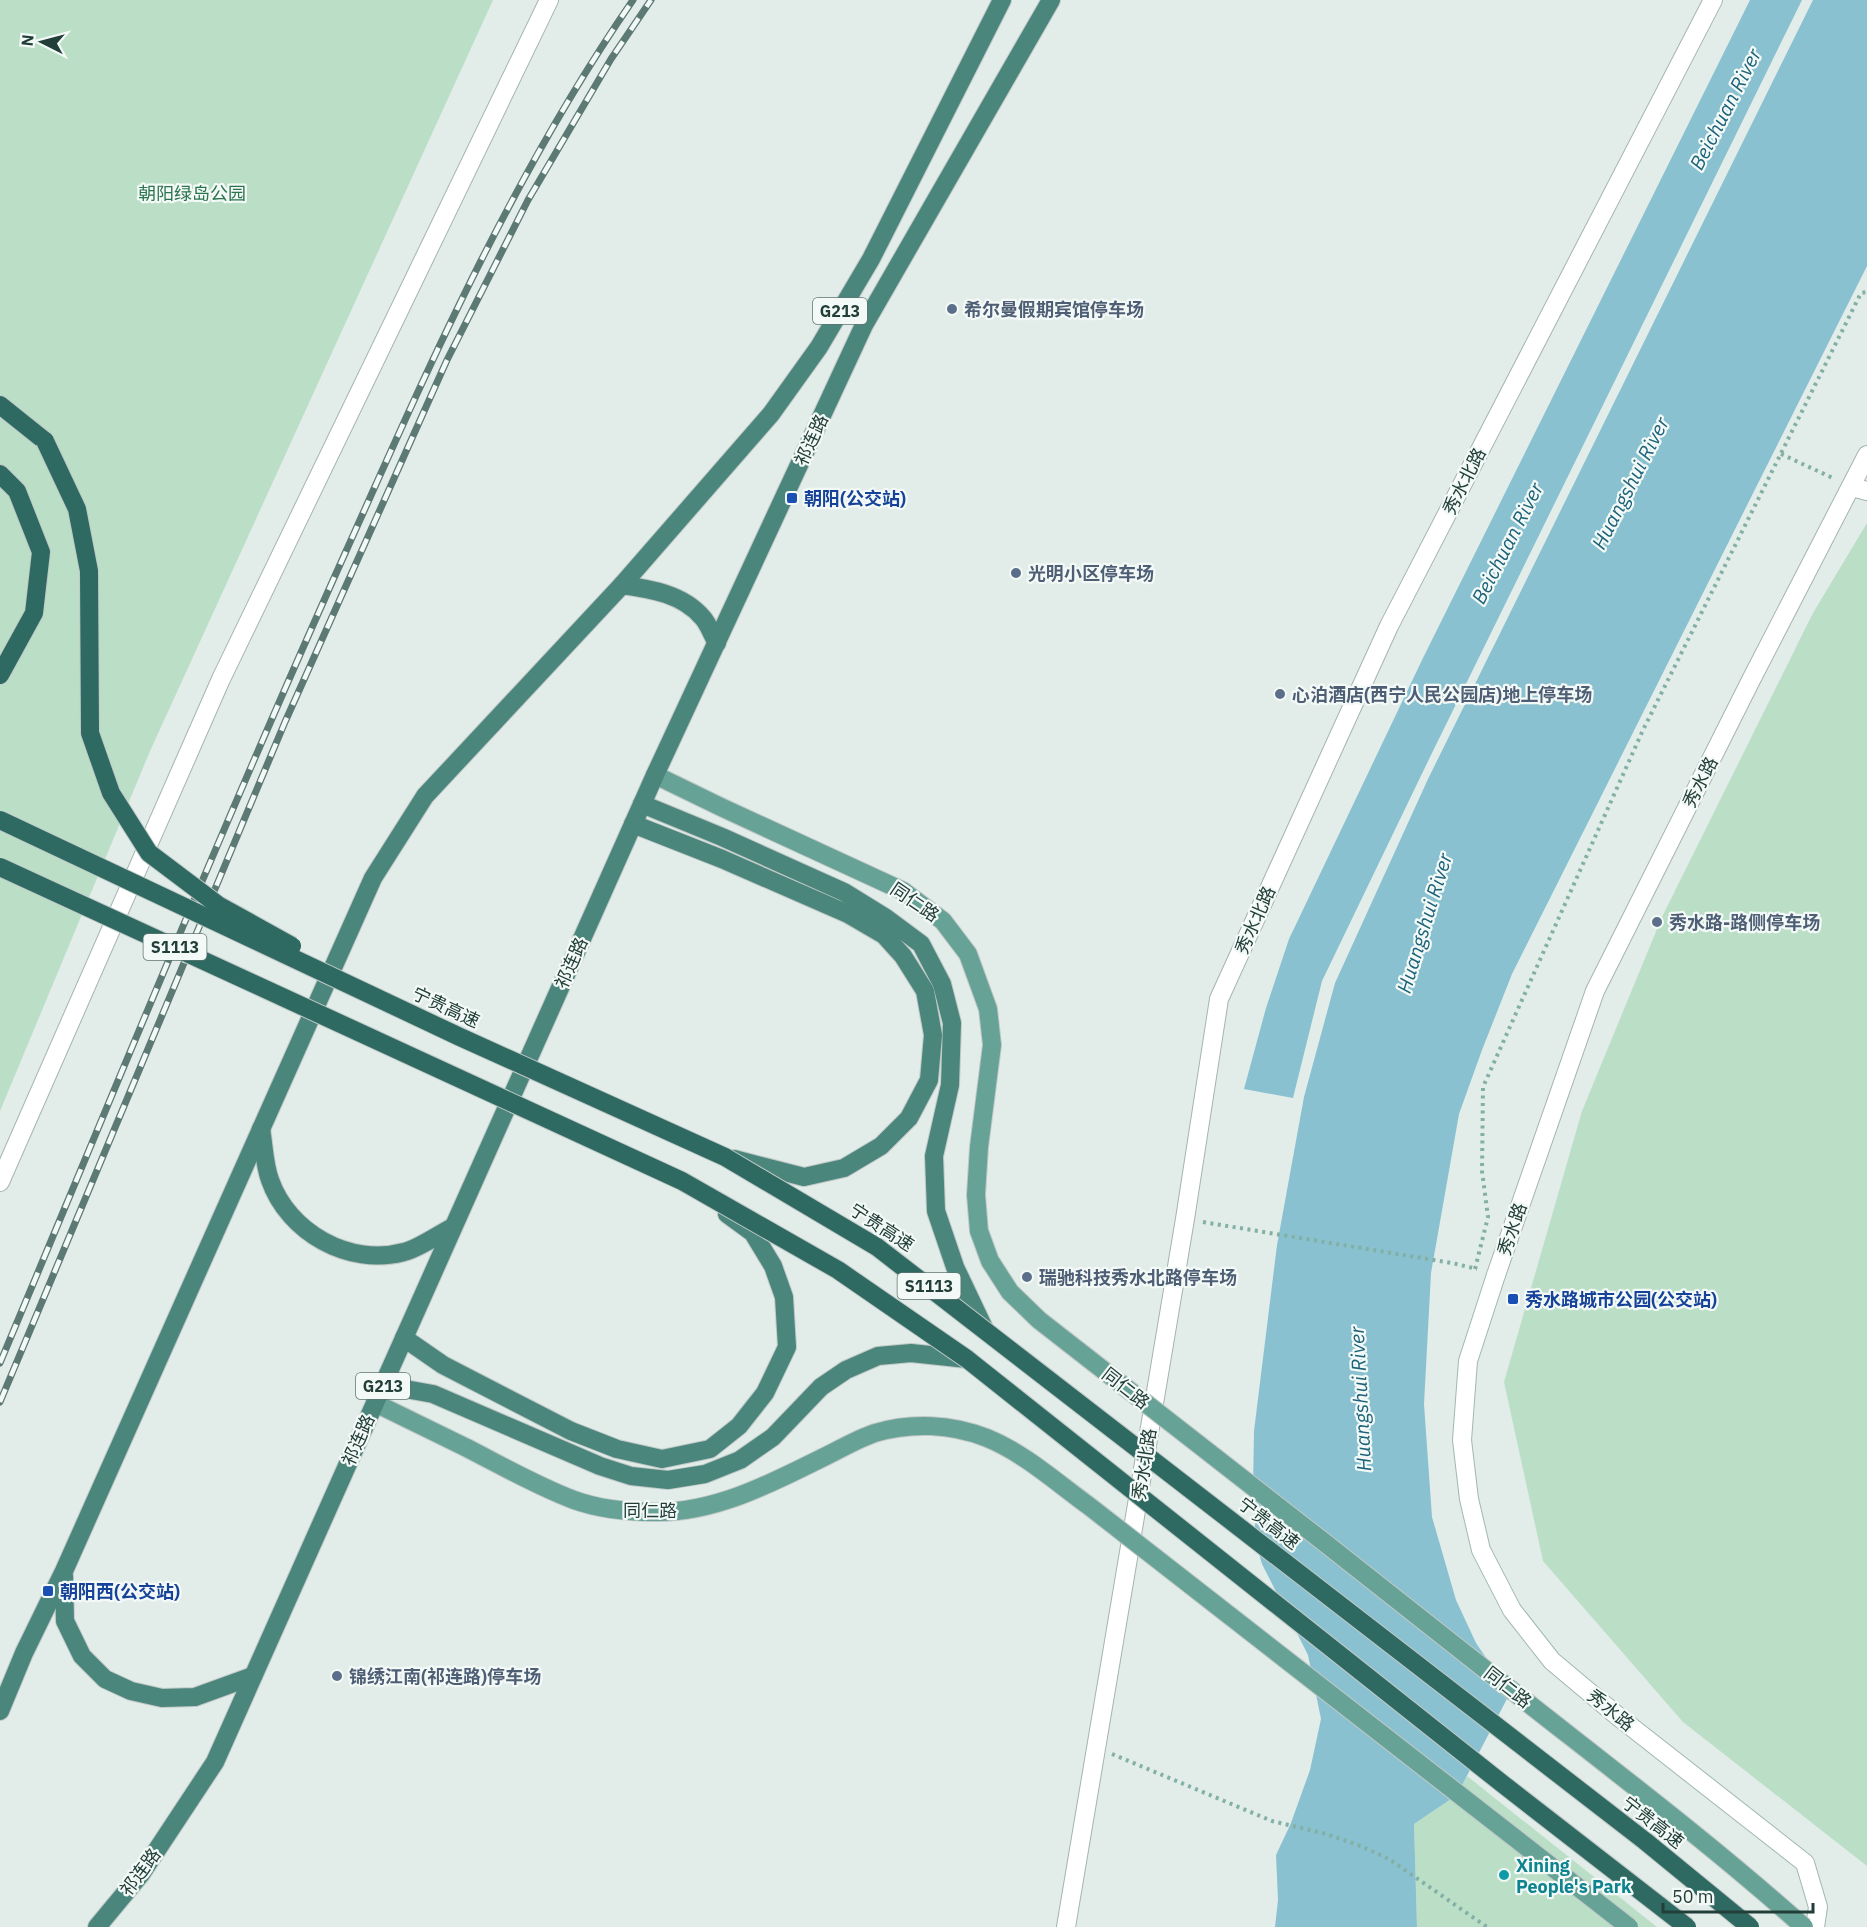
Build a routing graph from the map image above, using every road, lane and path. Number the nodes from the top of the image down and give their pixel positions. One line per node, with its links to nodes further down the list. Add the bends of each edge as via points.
1 (549, 0): 23 (street, via 220,679)
2 (1002, 0): 11 (highway, G213, via 871,259 819,347 771,414)
3 (1051, 0): 12 (highway, 祁连路 / G213, via 864,325)
4 (1713, 0): 24 (street, 秀水北路, via 1389,626 1219,999)
5 (1867, 292): 7 (path, via 1862,293)
6 (0, 405): 19 (highway, bridge, via 45,441 77,509 89,571 90,733 111,793 148,853 218,905)
7 (1781, 454): 10 (path); 26 (path, via 1643,730 1483,1087 1482,1171 1488,1217)
8 (1867, 455): 10 (street, 秀水路)
9 (0, 474): 13 (highway, via 17,491 41,552 34,613)
10 (1859, 489): 27 (street, 秀水路, via 1751,680 1595,991)
11 (622, 585): 12 (highway, via 655,590 685,602 703,618); 20 (highway, G213, via 425,796 373,878)
12 (717, 643): 14 (highway, 祁连路 / G213)
13 (0, 675)
14 (655, 775): 15 (highway, 祁连路 / G213); 43 (main road, 同仁路, bridge, via 903,891 943,921 968,954 988,1009 992,1046 979,1148 979,1231 990,1261 1010,1292 1039,1320 1616,1772)
15 (642, 804): 17 (highway, 祁连路 / G213); 28 (highway, via 844,892 921,944 942,984 952,1023 950,1085 934,1156 936,1211 955,1267)
16 (0, 820): 19 (highway, 宁贵高速 / S1113, bridge)
17 (633, 824): 21 (highway, bridge, via 848,914 884,934 925,991 933,1035 928,1080 909,1118 881,1146 844,1168 804,1177); 25 (highway, 祁连路 / G213)
18 (0, 867): 22 (highway, S1113, bridge)
19 (460, 1037): 21 (highway, 宁贵高速 / S1113, bridge)
20 (261, 1129): 25 (highway, via 270,1179 286,1211 310,1234 342,1250 373,1256 404,1252); 33 (highway, G213)
21 (725, 1157): 28 (highway, 宁贵高速 / S1113, bridge, via 877,1247)
22 (682, 1181): 29 (highway, bridge, via 753,1233 773,1266 784,1297 787,1347 765,1392 739,1426 710,1449 662,1459 617,1449 571,1431 443,1365); 30 (highway, S1113, bridge, via 838,1270)
23 (0, 1182)
24 (1185, 1219): 26 (path); 36 (street, 秀水北路)
25 (453, 1227): 29 (highway, 祁连路 / G213)
26 (1475, 1269): 27 (path)
27 (1496, 1275): 44 (street, 秀水路, via 1468,1362 1462,1440 1468,1499 1481,1550 1512,1610 1552,1661 1805,1863 1818,1907)
28 (984, 1328): 42 (highway, 宁贵高速 / S1113, bridge, via 1645,1841)
29 (404, 1338): 31 (highway, 祁连路 / G213)
30 (967, 1359): 31 (highway, via 911,1353 879,1356 846,1370 821,1387 773,1437 740,1460 705,1474 668,1480 631,1476 600,1466 433,1394); 41 (highway, S1113, bridge)
31 (383, 1385): 32 (highway, 祁连路 / G213)
32 (375, 1403): 34 (highway, 祁连路 / G213); 40 (main road, 同仁路, bridge, via 575,1500 618,1511 696,1509 774,1482 874,1433 908,1426 948,1427 987,1438 1023,1457 1089,1506)
33 (64, 1571): 34 (highway, via 65,1622 82,1656 105,1679 131,1691 162,1698 195,1697); 35 (highway, G213)
34 (253, 1676): 37 (highway, 祁连路 / G213, via 215,1762 141,1874)
35 (0, 1711)
36 (1097, 1748): 38 (street, 秀水北路); 39 (path, via 1272,1821 1326,1834 1389,1859)
37 (97, 1927)
38 (1066, 1927)
39 (1487, 1927)
40 (1629, 1927)
41 (1687, 1927)
42 (1750, 1927)
43 (1803, 1927)
44 (1815, 1927)

